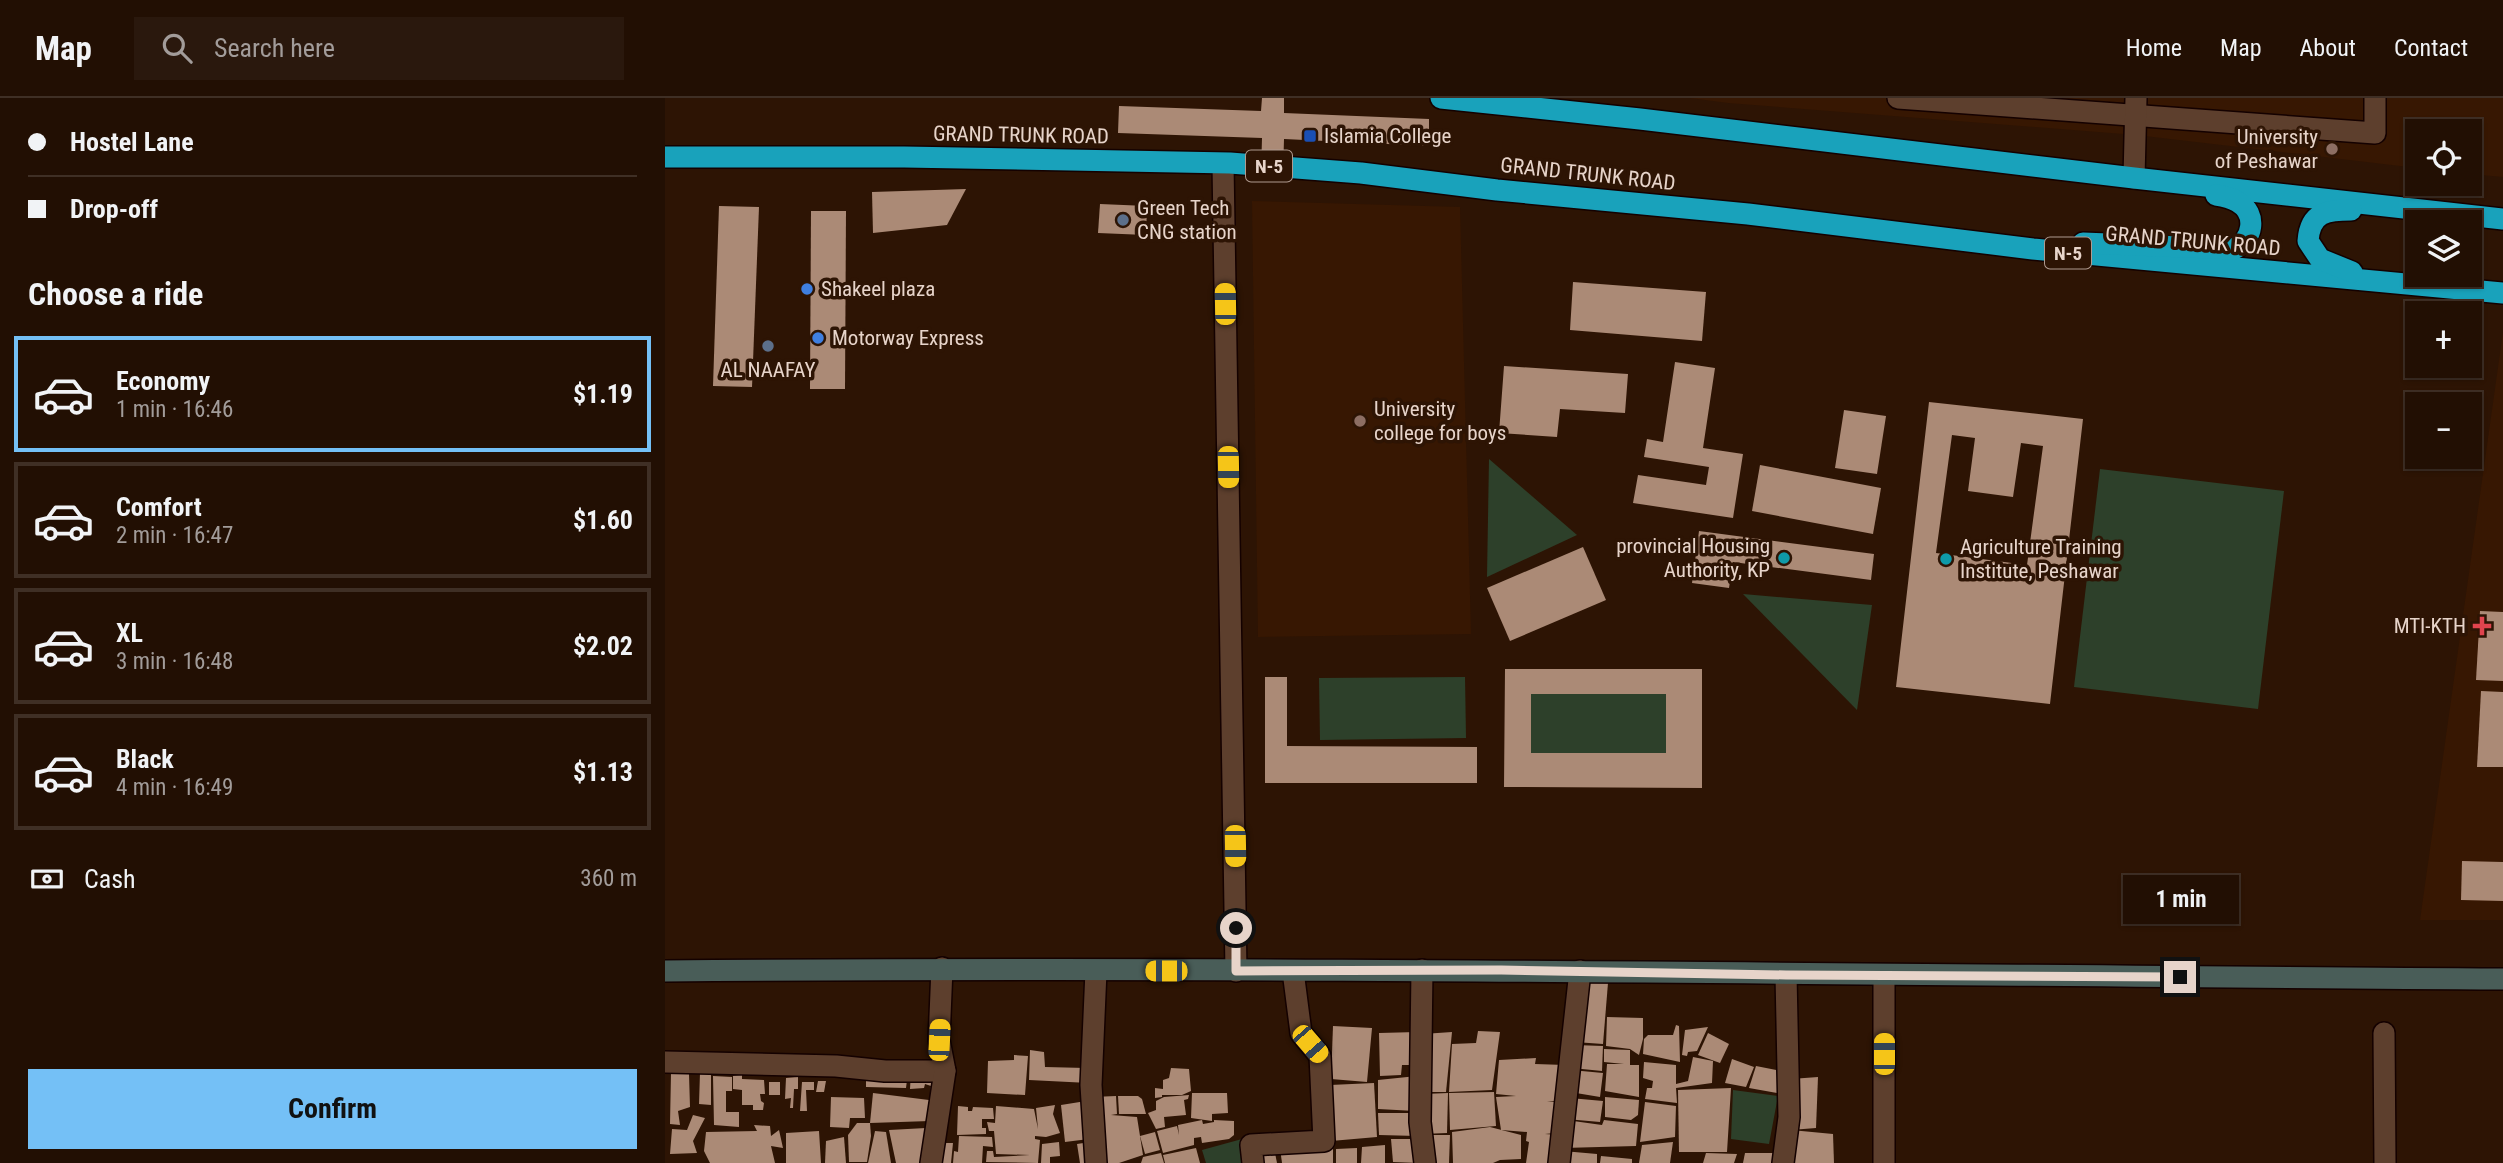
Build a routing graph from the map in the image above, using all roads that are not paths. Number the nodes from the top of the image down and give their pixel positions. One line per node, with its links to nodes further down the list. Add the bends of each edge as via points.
1 (1441, 98): 7 (highway)
2 (1898, 98): 4 (street)
3 (2375, 98): 4 (street, via 2375,133)
4 (2136, 107): 7 (street)
5 (665, 157): 6 (highway, GRAND TRUNK ROAD / N-5)
6 (1223, 164): 10 (highway, GRAND TRUNK ROAD / N-5, via 1361,173 1748,214); 17 (street)
7 (2138, 179): 8 (highway); 10 (highway, via 2239,203 2251,221 2246,241 2234,249 2220,250 2117,243 2070,243)
8 (2404, 207): 9 (highway); 11 (highway, via 2323,213 2311,224 2308,241 2320,259 2339,268 2385,282)
9 (2503, 219)
10 (2032, 250): 11 (highway, GRAND TRUNK ROAD / N-5)
11 (2447, 288): 12 (highway, GRAND TRUNK ROAD / N-5)
12 (2503, 293)
13 (942, 968): 15 (street); 16 (street); 25 (street, via 939,1040)
14 (1422, 970): 18 (street); 19 (street); 29 (street, via 1420,1122)
15 (665, 971)
16 (1095, 971): 17 (street); 27 (street, via 1091,1085)
17 (1236, 971): 18 (street)
18 (1293, 971): 28 (street, via 1301,1033 1320,1056 1324,1141 1251,1145)
19 (1580, 971): 20 (street); 30 (street)
20 (1786, 975): 21 (street); 31 (street, via 1789,1117)
21 (1884, 975): 22 (street); 32 (street)
22 (2503, 979)
23 (2384, 1032): 33 (street)
24 (665, 1062): 25 (street)
25 (945, 1071): 26 (street)
26 (931, 1163)
27 (1096, 1163)
28 (1253, 1163)
29 (1425, 1163)
30 (1559, 1163)
31 (1783, 1163)
32 (1884, 1163)
33 (2385, 1163)

